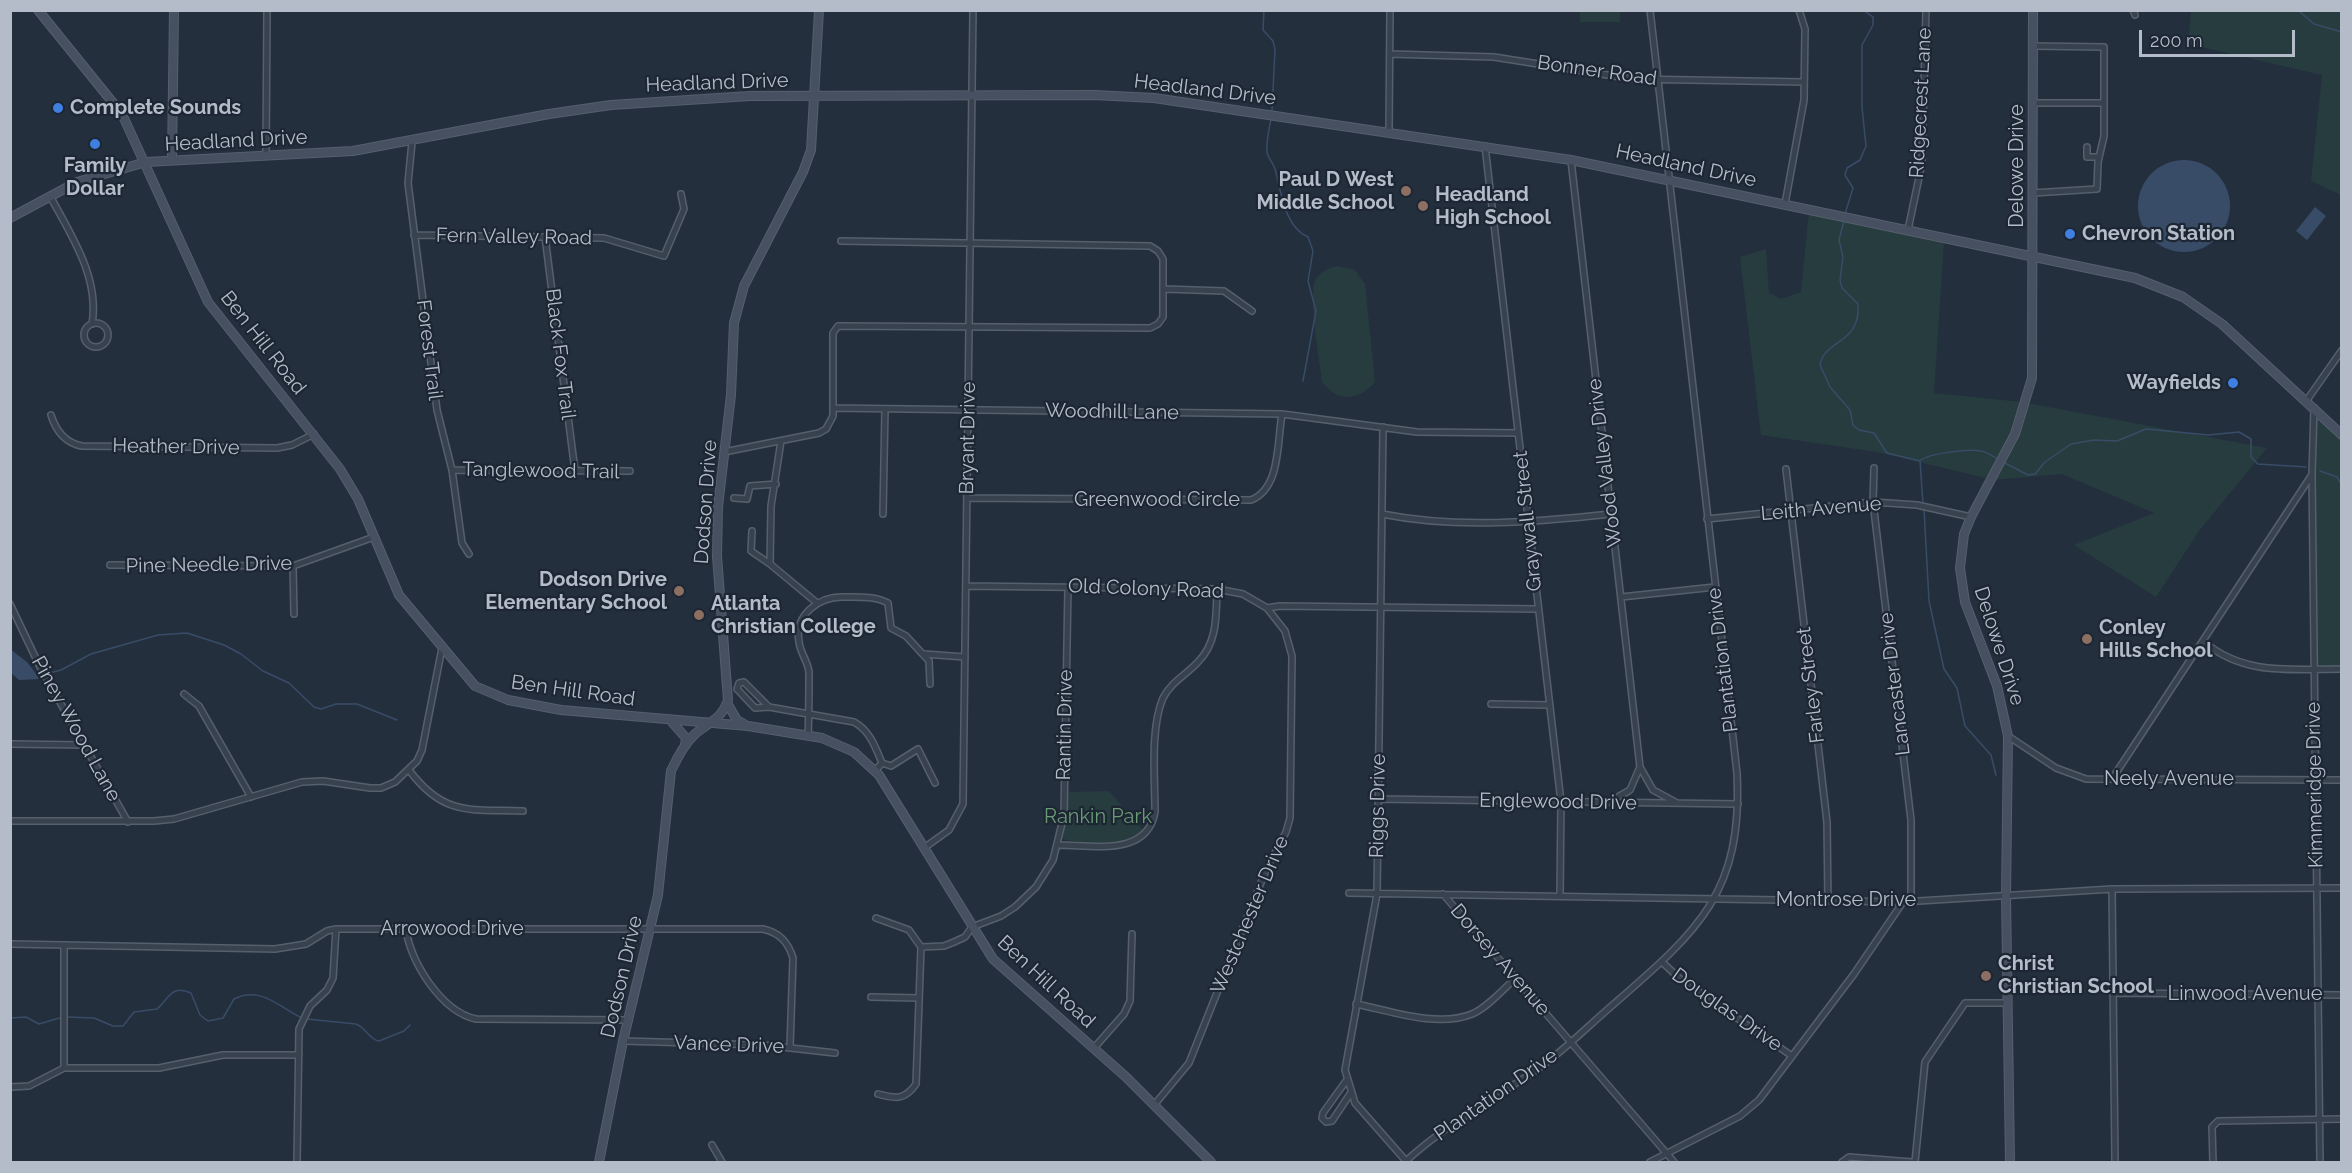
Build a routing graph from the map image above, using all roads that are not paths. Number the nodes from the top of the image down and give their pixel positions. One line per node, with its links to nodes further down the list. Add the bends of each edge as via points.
1 (38, 10): 26 (street, Ben Hill Road, via 109,96)
2 (174, 10): 24 (street)
3 (267, 10): 23 (street)
4 (819, 10): 16 (street, Dodson Drive)
5 (973, 10): 15 (street, Bryant Drive)
6 (1390, 10): 12 (street)
7 (1650, 10): 13 (street, Plantation Drive)
8 (1799, 10): 14 (street, via 1805,29)
9 (1926, 10): 34 (street, Ridgecrest Lane, via 1922,163)
10 (2033, 10): 11 (street, Delowe Drive)
11 (2033, 46): 17 (street, Delowe Drive); 18 (street, via 2104,47)
12 (1390, 54): 13 (street, Bonner Road, via 1494,57 1610,77); 19 (street)
13 (1657, 80): 14 (street, Bonner Road); 28 (street, Plantation Drive)
14 (1804, 82): 32 (street)
15 (971, 95): 16 (street, Headland Drive); 19 (street, Headland Drive, via 1154,98); 38 (street, Bryant Drive)
16 (815, 96): 20 (street, Headland Drive, via 611,105); 57 (street, Dodson Drive, via 813,138 807,162 737,305)
17 (2033, 103): 18 (street); 29 (street, Delowe Drive)
18 (2104, 103): 27 (street, via 2103,147)
19 (1389, 132): 21 (street, Headland Drive)
20 (412, 142): 23 (street, Headland Drive, via 353,151); 35 (street, Forest Trail, via 408,183)
21 (1485, 146): 25 (street, Headland Drive); 53 (street, Graywall Street)
22 (2087, 147): 27 (street, via 2087,157 2098,157)
23 (266, 156): 24 (street, Headland Drive)
24 (172, 160): 26 (street, Headland Drive)
25 (1570, 160): 28 (street, Headland Drive); 71 (street, Wood Valley Drive)
26 (146, 162): 31 (street, Headland Drive, via 77,182); 54 (street, Ben Hill Road, via 208,302)
27 (2098, 162): 29 (street, via 2097,189)
28 (1668, 179): 32 (street, Headland Drive); 73 (street, Plantation Drive)
29 (2033, 193): 39 (street, Delowe Drive)
30 (681, 194): 36 (street, Fern Valley Road, via 684,209 664,256 604,238)
31 (50, 196): 33 (street, Headland Drive); 42 (street, via 92,287)
32 (1785, 204): 34 (street, Headland Drive)
33 (10, 218)
34 (1908, 230): 39 (street, Headland Drive)
35 (414, 235): 36 (street, Fern Valley Road); 60 (street, Forest Trail, via 437,410)
36 (545, 237): 61 (street, Black Fox Trail)
37 (841, 241): 38 (street)
38 (970, 243): 40 (street, via 1150,246 1163,259); 43 (street, Bryant Drive)
39 (2034, 256): 45 (street, Headland Drive, via 2135,278 2183,297 2222,324); 72 (street, Delowe Drive, via 2033,359 2028,396 2015,434)
40 (1164, 289): 41 (street, via 1224,291); 43 (street, via 1163,317 1150,328)
41 (1252, 311)
42 (92, 324): 42 (street, via 85,330 85,339 92,346 101,346 107,339 107,330 101,324)
43 (969, 326): 47 (street, via 838,326 834,333); 49 (street, Bryant Drive)
44 (2342, 350): 45 (street)
45 (2307, 400): 46 (street, Headland Drive)
46 (2314, 407): 55 (street, Headland Drive); 63 (street, Kimmeridge Drive)
47 (833, 408): 48 (street, Woodhill Lane); 56 (street, via 833,417 819,434)
48 (885, 409): 49 (street, Woodhill Lane); 69 (street)
49 (968, 410): 50 (street, Woodhill Lane); 66 (street, Bryant Drive)
50 (1282, 414): 52 (street, Woodhill Lane); 66 (street, Greenwood Circle, via 1271,481 1263,493 1251,500)
51 (51, 415): 54 (street, Heather Drive, via 60,434 82,446 277,448)
52 (1383, 427): 53 (street, Woodhill Lane, via 1417,432); 70 (street, Riggs Drive)
53 (1518, 433): 74 (street, Graywall Street)
54 (314, 434): 76 (street, Ben Hill Road, via 350,483)
55 (2342, 435)
56 (781, 441): 57 (street); 64 (street)
57 (724, 452): 100 (street, Dodson Drive, via 717,556)
58 (1874, 468): 67 (street, Lancaster Drive)
59 (1786, 469): 68 (street, Farley Street)
60 (452, 470): 61 (street, Tanglewood Trail); 77 (street, Forest Trail, via 462,543)
61 (575, 471): 62 (street, Tanglewood Trail)
62 (630, 471)
63 (2312, 474): 92 (street); 96 (street, Kimmeridge Drive)
64 (776, 484): 65 (street, via 750,486 747,500); 78 (street, via 771,506)
65 (734, 498)
66 (967, 498): 81 (street, Bryant Drive)
67 (1874, 502): 68 (street, Leith Avenue); 72 (street, Leith Avenue, via 1917,505); 143 (street, Lancaster Drive, via 1911,820)
68 (1791, 510): 73 (street, Leith Avenue); 141 (street, Farley Street, via 1827,822)
69 (884, 514)
70 (1382, 514): 74 (street, via 1420,520); 88 (street, Riggs Drive)
71 (1611, 514): 74 (street); 85 (street, Wood Valley Drive)
72 (1971, 517): 109 (street, Delowe Drive, via 1961,550 1961,584 1970,619 1997,686)
73 (1707, 519): 82 (street, Plantation Drive)
74 (1528, 522): 90 (street, Graywall Street)
75 (752, 531): 78 (street, via 751,551)
76 (374, 537): 80 (street, Pine Needle Drive); 93 (street, Ben Hill Road, via 399,595)
77 (469, 554)
78 (770, 564): 86 (street)
79 (111, 566): 80 (street, Pine Needle Drive)
80 (293, 566): 91 (street)
81 (966, 586): 83 (street, Old Colony Road); 95 (street, Bryant Drive)
82 (1715, 586): 85 (street); 126 (street, Plantation Drive)
83 (1068, 587): 84 (street, Old Colony Road); 130 (street, Rantin Drive, via 1064,815)
84 (1217, 589): 89 (street, Old Colony Road, via 1243,594); 130 (street, via 1216,624 1210,645 1198,662 1171,686 1159,710 1155,812 1150,828 1139,840 1125,845)
85 (1620, 597): 114 (street, Wood Valley Drive)
86 (817, 603): 94 (street, via 831,596 880,598 888,603 891,628); 104 (street, via 800,624 798,638 809,669)
87 (10, 604): 111 (street, Piney Wood Lane, via 40,668)
88 (1381, 607): 89 (street); 90 (street); 122 (street, Riggs Drive)
89 (1267, 608): 175 (street, Westchester Drive, via 1285,631 1292,656 1290,818 1189,1063)
90 (1538, 609): 102 (street, Graywall Street)
91 (294, 614)
92 (2203, 641): 96 (street, via 2222,656 2246,666); 117 (street)
93 (442, 648): 105 (street, Ben Hill Road, via 476,686 508,700); 115 (street, via 422,750)
94 (924, 654): 95 (street); 98 (street, via 929,661)
95 (965, 657): 131 (street, Bryant Drive, via 963,804 949,830)
96 (2314, 669): 97 (street); 118 (street, Kimmeridge Drive)
97 (2342, 669)
98 (930, 684)
99 (184, 694): 121 (street, via 199,706)
100 (727, 703): 106 (street, Dodson Drive, via 723,713); 107 (street, via 737,720)
101 (1491, 704): 102 (street)
102 (1549, 705): 123 (street, Graywall Street)
103 (769, 707): 103 (street, via 744,682 739,683 737,689 755,708); 104 (street)
104 (809, 715): 108 (street); 113 (street, via 862,726)
105 (670, 720): 106 (street, Ben Hill Road); 112 (street, via 686,738)
106 (708, 724): 107 (street, Ben Hill Road); 112 (street, Dodson Drive)
107 (748, 726): 108 (street, Ben Hill Road)
108 (808, 736): 116 (street, Ben Hill Road, via 839,744)
109 (2008, 736): 117 (street, Neely Avenue, via 2066,773); 139 (street, Delowe Drive)
110 (10, 744): 111 (street)
111 (84, 745): 129 (street, Piney Wood Lane)
112 (685, 746): 148 (street, Dodson Drive, via 671,771 663,866)
113 (882, 763): 116 (street); 120 (street, via 891,766 918,749)
114 (1640, 767): 124 (street, via 1635,784 1624,795 1611,801); 125 (street, Wood Valley Drive, via 1653,790)
115 (410, 770): 121 (street, via 381,788 312,780); 127 (street, via 428,792 449,806)
116 (875, 771): 131 (street, Ben Hill Road)
117 (2112, 779): 118 (street, Neely Avenue)
118 (2315, 780): 119 (street, Neely Avenue); 133 (street, Kimmeridge Drive)
119 (2342, 780)
120 (935, 783)
121 (251, 797): 129 (street, via 174,819)
122 (1378, 799): 123 (street, Englewood Drive); 136 (street, Riggs Drive)
123 (1561, 802): 124 (street, Englewood Drive); 138 (street, Graywall Street)
124 (1588, 802): 125 (street, Englewood Drive)
125 (1677, 803): 126 (street, Englewood Drive)
126 (1738, 804): 140 (street, Plantation Drive, via 1733,852)
127 (523, 811)
128 (10, 822): 129 (street)
129 (128, 822)
130 (1059, 845): 145 (street, Rantin Drive, via 1046,873 1024,900 1001,916)
131 (924, 848): 145 (street, Ben Hill Road)
132 (2112, 888): 133 (street, Montrose Drive); 139 (street, Montrose Drive); 155 (street)
133 (2316, 888): 134 (street, Montrose Drive); 156 (street, Kimmeridge Drive)
134 (2342, 888)
135 (1349, 893): 136 (street, Montrose Drive)
136 (1377, 894): 137 (street, Montrose Drive); 161 (street, Riggs Drive)
137 (1443, 894): 138 (street, Montrose Drive); 154 (street, Dorsey Avenue)
138 (1560, 896): 140 (street, Montrose Drive)
139 (2006, 896): 143 (street, Montrose Drive); 160 (street, Delowe Drive)
140 (1715, 899): 141 (street, Montrose Drive); 153 (street, Plantation Drive, via 1692,933)
141 (1828, 901): 142 (street, Montrose Drive)
142 (1903, 902): 143 (street, Montrose Drive); 169 (street)
143 (1911, 902)
144 (876, 918): 152 (street, via 909,930)
145 (972, 927): 152 (street, Rantin Drive, via 965,937 944,946); 166 (street, Ben Hill Road, via 993,959)
146 (336, 929): 147 (street, Arrowood Drive); 151 (street, Arrowood Drive, via 290,948); 168 (street, via 333,978 303,1016)
147 (406, 929): 148 (street, Arrowood Drive); 162 (street, via 414,961 448,1006 462,1016)
148 (650, 929): 162 (street, Dodson Drive); 165 (street, Arrowood Drive, via 763,929 782,937 793,958)
149 (1132, 934): 166 (street, via 1130,1001 1124,1014)
150 (10, 944): 151 (street, Arrowood Drive)
151 (64, 945): 170 (street)
152 (921, 947): 159 (street)
153 (1662, 962): 164 (street, Plantation Drive); 169 (street, Douglas Drive, via 1679,978)
154 (1516, 978): 161 (street, via 1480,1009 1463,1016 1421,1017); 164 (street, Dorsey Avenue)
155 (2113, 993): 156 (street, Linwood Avenue); 190 (street)
156 (2318, 995): 157 (street, Linwood Avenue); 176 (street, Kimmeridge Drive)
157 (2342, 995)
158 (871, 997): 159 (street)
159 (919, 998): 173 (street, via 916,1084 907,1096)
160 (2008, 1003): 188 (street, via 1965,1003 1925,1062); 189 (street, Delowe Drive)
161 (1356, 1004): 171 (street, Riggs Drive, via 1345,1058)
162 (628, 1020): 163 (street, Dodson Drive)
163 (624, 1041): 165 (street, Vance Drive); 181 (street, Dodson Drive)
164 (1570, 1042): 179 (street, Dorsey Avenue); 184 (street, Plantation Drive, via 1539,1068 1439,1134)
165 (790, 1047): 167 (street, Vance Drive)
166 (1094, 1048): 175 (street, Ben Hill Road)
167 (835, 1053)
168 (299, 1055): 170 (street, via 223,1055 159,1068); 180 (street)
169 (1792, 1056): 179 (street, via 1749,1110)
170 (64, 1068): 172 (street, via 35,1084)
171 (1346, 1081): 174 (street, Riggs Drive); 174 (street, via 1323,1113 1326,1122 1332,1121)
172 (10, 1087)
173 (878, 1094)
174 (1350, 1094): 184 (street, Riggs Drive)
175 (1155, 1104): 183 (street, Ben Hill Road)
176 (2319, 1119): 177 (street); 191 (street, via 2214,1123); 192 (street, Kimmeridge Drive)
177 (2342, 1119)
178 (712, 1145): 182 (street)
179 (1667, 1154): 185 (street); 186 (street, Dorsey Avenue)
180 (297, 1162)
181 (599, 1162)
182 (722, 1162)
183 (1211, 1162)
184 (1406, 1162)
185 (1650, 1162)
186 (1674, 1162)
187 (1842, 1162): 188 (street, via 1849,1157)
188 (1914, 1162)
189 (2010, 1162)
190 (2115, 1162)
191 (2213, 1162)
192 (2319, 1162)

